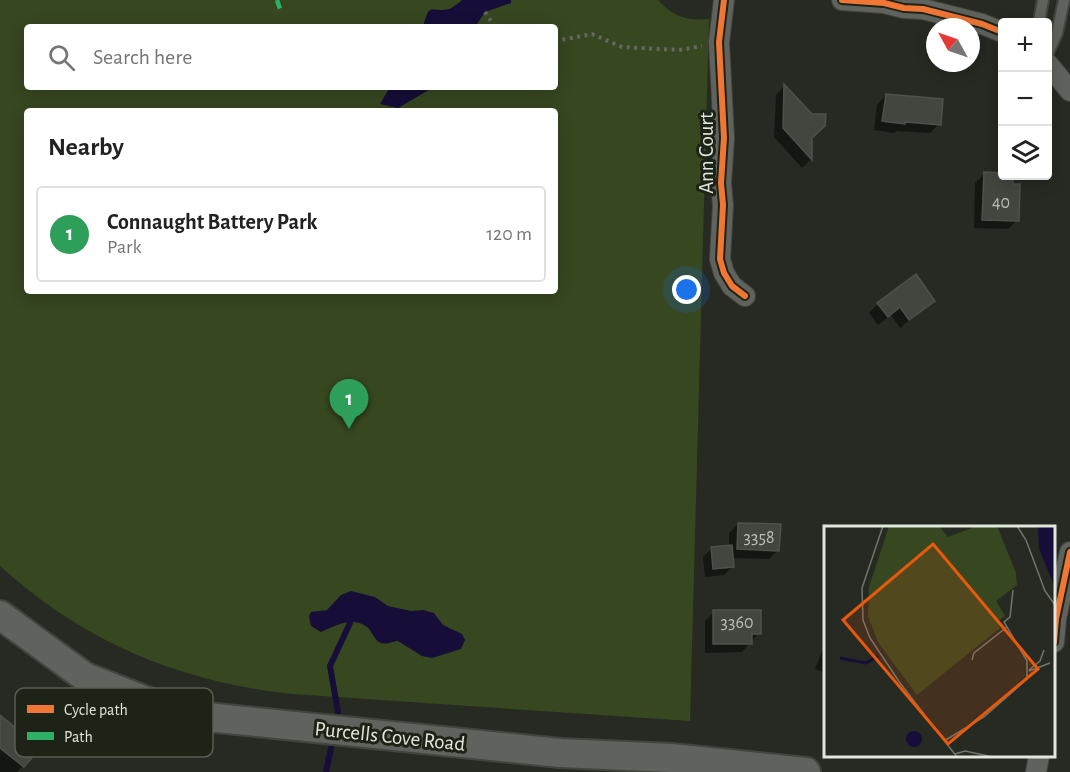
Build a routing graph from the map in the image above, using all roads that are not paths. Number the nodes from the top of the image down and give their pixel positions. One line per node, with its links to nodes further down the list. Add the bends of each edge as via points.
1 (724, 0): 10 (street, Ann Court, via 719,39 724,138 720,259 732,286)
2 (842, 0): 6 (street, via 923,9)
3 (1043, 0): 5 (lane)
4 (1064, 0): 7 (lane)
5 (1040, 18)
6 (998, 30)
7 (1052, 43)
8 (1052, 69): 9 (street)
9 (1070, 91)
10 (745, 296)
11 (1070, 552): 13 (street)
12 (0, 615): 14 (main road, Purcells Cove Road, via 85,677)
13 (1055, 626)
14 (113, 688)
15 (213, 718): 17 (main road, Purcells Cove Road, via 560,753 672,758)
16 (1039, 757): 18 (street)
17 (806, 772)
18 (1036, 772)

